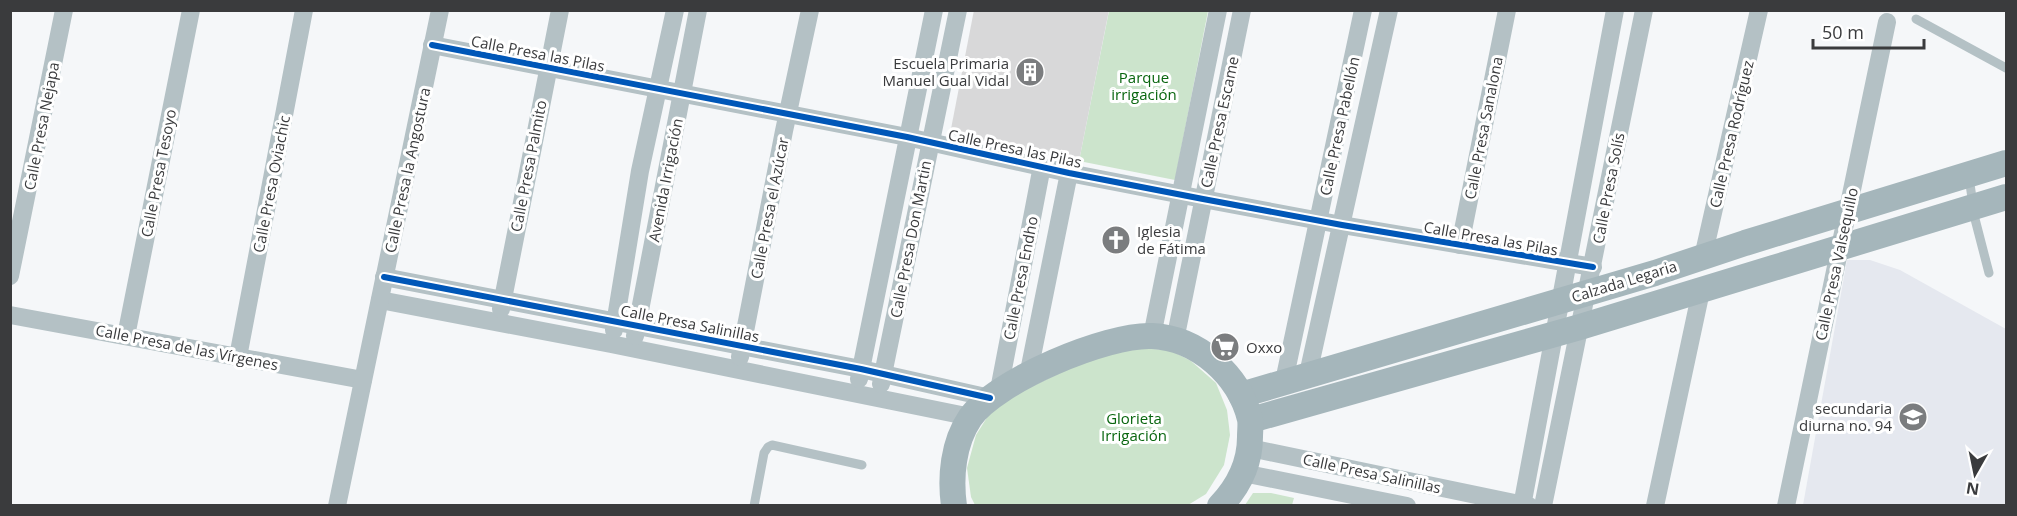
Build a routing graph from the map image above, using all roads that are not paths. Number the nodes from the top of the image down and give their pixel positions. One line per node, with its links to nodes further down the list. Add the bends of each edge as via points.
1 (64, 10): 46 (street, Calle Presa Nejapa)
2 (191, 10): 59 (street, Calle Presa Tesoyo)
3 (304, 10): 64 (street, Calle Presa Oviachic)
4 (440, 10): 21 (street, Calle Presa la Angostura)
5 (560, 10): 22 (street, Calle Presa Palmito)
6 (675, 10): 24 (street, Avenida Irrigación)
7 (698, 10): 25 (street, Avenida Irrigación)
8 (810, 10): 26 (street, Calle Presa el Azúcar)
9 (934, 10): 27 (street, Calle Presa Don Martin)
10 (958, 10): 28 (street, Calle Presa Don Martin)
11 (1218, 10): 33 (street, Calle Presa Escame)
12 (1242, 10): 35 (street, Calle Presa Escame)
13 (1363, 10): 38 (street, Calle Presa Pabellón)
14 (1389, 10): 39 (street, Calle Presa Pabellón)
15 (1507, 10): 40 (street, Calle Presa Sanalona)
16 (1616, 10): 43 (street, Calle Presa Solís)
17 (1644, 10): 44 (street, Calle Presa Solís)
18 (1759, 10): 41 (street, Calle Presa Rodríguez)
19 (1916, 19): 23 (lane)
20 (1887, 22): 37 (street, Calle Presa Valsequillo)
21 (432, 45): 22 (street, Calle Presa las Pilas); 47 (street, Calle Presa la Angostura)
22 (547, 67): 24 (street, Calle Presa las Pilas); 50 (street, Calle Presa Palmito)
23 (2007, 68)
24 (658, 89): 25 (street, Calle Presa las Pilas); 54 (street, Avenida Irrigación, via 640,171)
25 (682, 93): 26 (street, Calle Presa las Pilas); 56 (street, Avenida Irrigación)
26 (788, 113): 27 (street, Calle Presa las Pilas); 62 (street, Calle Presa el Azúcar)
27 (907, 136): 28 (street, Calle Presa las Pilas); 65 (street, Calle Presa Don Martin)
28 (930, 142): 30 (street, Calle Presa las Pilas); 67 (street, Calle Presa Don Martin)
29 (2007, 163): 32 (main road, Calzada Legaria)
30 (1042, 166): 31 (street, Calle Presa las Pilas); 73 (street, Calle Presa Endho)
31 (1069, 173): 33 (street, Calle Presa las Pilas); 69 (street, Calle Presa Endho)
32 (1968, 174): 36 (lane); 37 (main road, Calzada Legaria)
33 (1182, 195): 35 (street, Calle Presa las Pilas); 60 (street, Calle Presa Escame)
34 (2007, 197): 36 (main road, Calzada Legaria)
35 (1203, 199): 38 (street, Calle Presa las Pilas); 60 (street, Calle Presa Escame)
36 (1975, 207): 42 (main road, Calzada Legaria); 45 (lane)
37 (1846, 213): 41 (main road, Calzada Legaria); 42 (street, Calle Presa Valsequillo)
38 (1318, 220): 39 (street, Calle Presa las Pilas); 71 (street, Calle Presa Pabellón)
39 (1342, 225): 40 (street, Calle Presa las Pilas); 68 (street, Calle Presa Pabellón)
40 (1460, 245): 43 (street, Calle Presa las Pilas)
41 (1705, 248): 49 (main road, Calzada Legaria)
42 (1839, 248): 48 (main road, Calzada Legaria); 89 (street, Calle Presa Valsequillo)
43 (1567, 264): 44 (street, Calle Presa las Pilas); 52 (street, Calle Presa Solís)
44 (1593, 267): 49 (street, Calle Presa Solís)
45 (1989, 273)
46 (10, 276)
47 (384, 277): 50 (street, Calle Presa Salinillas); 51 (street, Calle Presa la Angostura)
48 (1701, 291): 57 (main road, Calzada Legaria); 88 (street)
49 (1588, 293): 52 (main road, Calzada Legaria); 57 (street, Calle Presa Solís)
50 (502, 299): 54 (street, Calle Presa Salinillas); 55 (street, Calle Presa Palmito)
51 (380, 300): 55 (street); 70 (street, Calle Presa la Angostura)
52 (1559, 301): 58 (street, Calle Presa Solís); 68 (main road, Calzada Legaria)
53 (10, 315): 59 (street, Calle Presa de las Vírgenes)
54 (616, 320): 56 (street, Calle Presa Salinillas); 61 (street, Avenida Irrigación)
55 (498, 322): 61 (street)
56 (637, 326): 62 (street, Calle Presa Salinillas); 63 (street, Avenida Irrigación)
57 (1580, 327): 58 (main road, Calzada Legaria); 87 (street, Calle Presa Solís)
58 (1553, 334): 77 (main road, Calzada Legaria); 81 (street, Calle Presa Solís)
59 (126, 336): 64 (street, Calle Presa de las Vírgenes)
60 (1164, 338): 69 (main road, via 1101,344); 74 (main road, via 1209,357)
61 (611, 344): 63 (street)
62 (742, 346): 65 (street, Calle Presa Salinillas); 66 (street, Calle Presa el Azúcar)
63 (633, 349): 66 (street)
64 (238, 357): 70 (street, Calle Presa de las Vírgenes)
65 (861, 369): 67 (street, Calle Presa Salinillas); 72 (street, Calle Presa Don Martin)
66 (738, 371): 72 (street)
67 (883, 374): 73 (street, Calle Presa Salinillas); 75 (street, Calle Presa Don Martin)
68 (1308, 374): 71 (main road, Calzada Legaria)
69 (1028, 376): 73 (main road)
70 (363, 380): 82 (street, Calle Presa la Angostura)
71 (1284, 381): 74 (main road, Calzada Legaria)
72 (855, 393): 75 (street)
73 (994, 394): 76 (main road)
74 (1240, 395): 77 (main road)
75 (878, 398): 76 (street)
76 (970, 417): 84 (main road, via 954,463)
77 (1251, 420): 78 (main road)
78 (1250, 448): 80 (main road); 81 (street, Calle Presa Salinillas)
79 (862, 465): 83 (lane, via 772,445 764,453)
80 (1243, 473): 85 (main road); 86 (street, Calle Presa Salinillas)
81 (1524, 505)
82 (337, 506)
83 (754, 506)
84 (954, 506)
85 (1221, 506)
86 (1407, 506)
87 (1543, 506)
88 (1655, 506)
89 (1786, 506)

